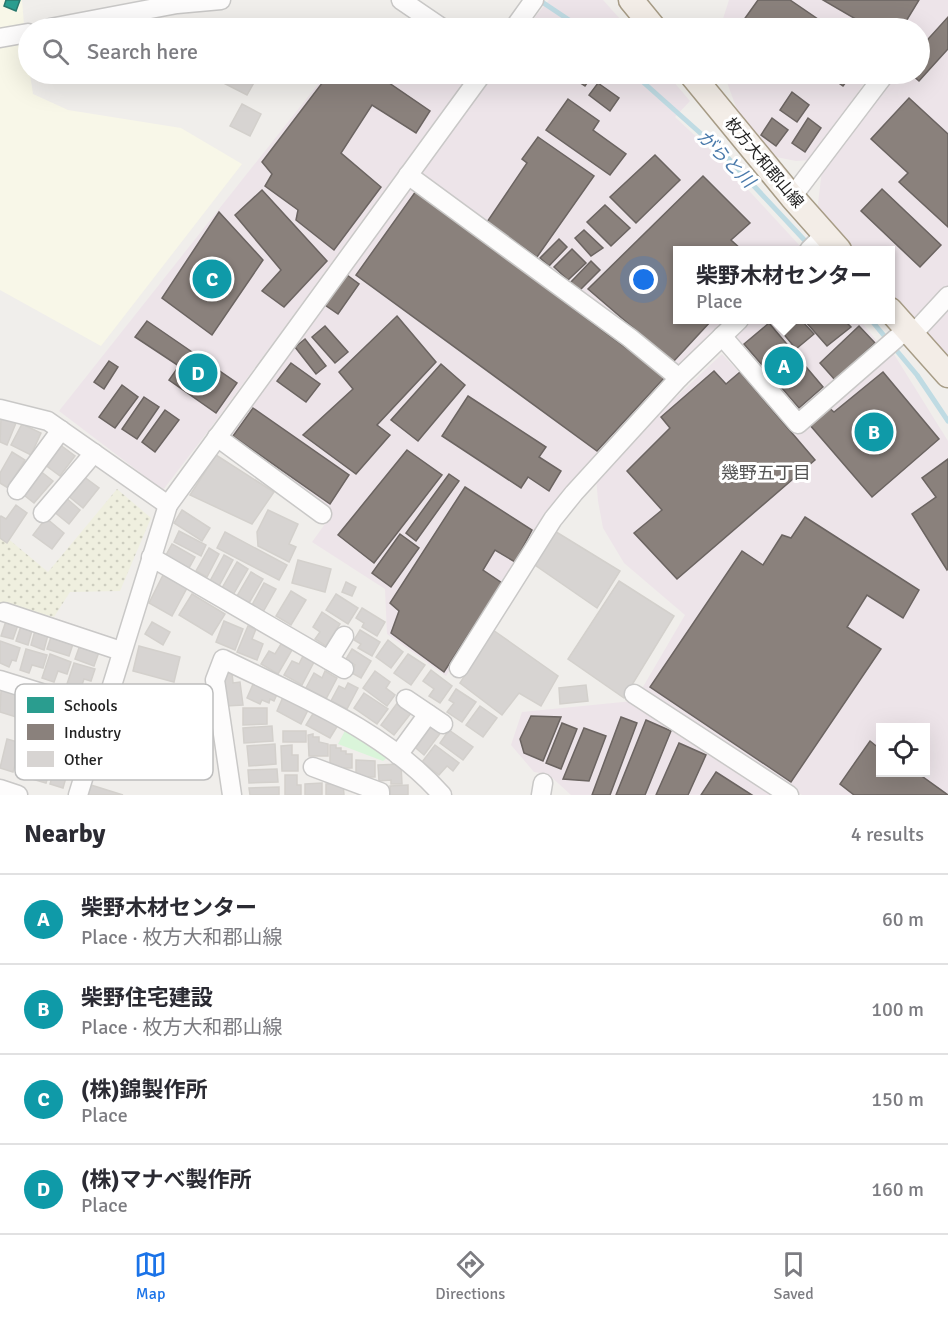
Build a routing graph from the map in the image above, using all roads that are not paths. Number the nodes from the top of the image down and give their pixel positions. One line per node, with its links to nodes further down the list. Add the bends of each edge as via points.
1 (221, 0): 5 (street)
2 (401, 0): 6 (street)
3 (631, 0): 8 (main road)
4 (533, 1): 7 (street)
5 (103, 18)
6 (427, 18)
7 (521, 18)
8 (646, 18)
9 (18, 35): 10 (street)
10 (0, 38)
11 (475, 84): 14 (street)
12 (699, 84): 15 (main road, 枚方大和郡山線)
13 (877, 84): 15 (street)
14 (408, 176): 23 (street); 26 (street)
15 (792, 197): 16 (main road, 枚方大和郡山線)
16 (824, 245)
17 (948, 296): 20 (street)
18 (895, 315): 20 (main road)
19 (735, 324): 21 (street)
20 (909, 332): 21 (street, via 798,424); 22 (main road)
21 (722, 336): 23 (street)
22 (948, 375)
23 (679, 378): 36 (street, via 553,519)
24 (0, 409): 25 (street, via 48,421)
25 (61, 430): 27 (street); 28 (street)
26 (217, 437): 29 (street); 31 (street)
27 (94, 453): 29 (street); 30 (street)
28 (17, 490)
29 (168, 505): 32 (street)
30 (43, 513)
31 (322, 514)
32 (151, 557): 34 (street, via 337,665); 35 (street)
33 (4, 612): 35 (street)
34 (344, 636)
35 (121, 651): 38 (street)
36 (459, 668)
37 (0, 680): 39 (street)
38 (111, 684)
39 (15, 685)
40 (634, 694): 51 (street)
41 (406, 699): 42 (street, via 435,719)
42 (398, 755): 48 (street, via 353,723 223,659 215,680); 50 (street)
43 (314, 767): 49 (street)
44 (83, 780): 47 (street)
45 (0, 789): 46 (street)
46 (18, 795)
47 (78, 795)
48 (232, 795)
49 (380, 795)
50 (442, 795)
51 (789, 795)

